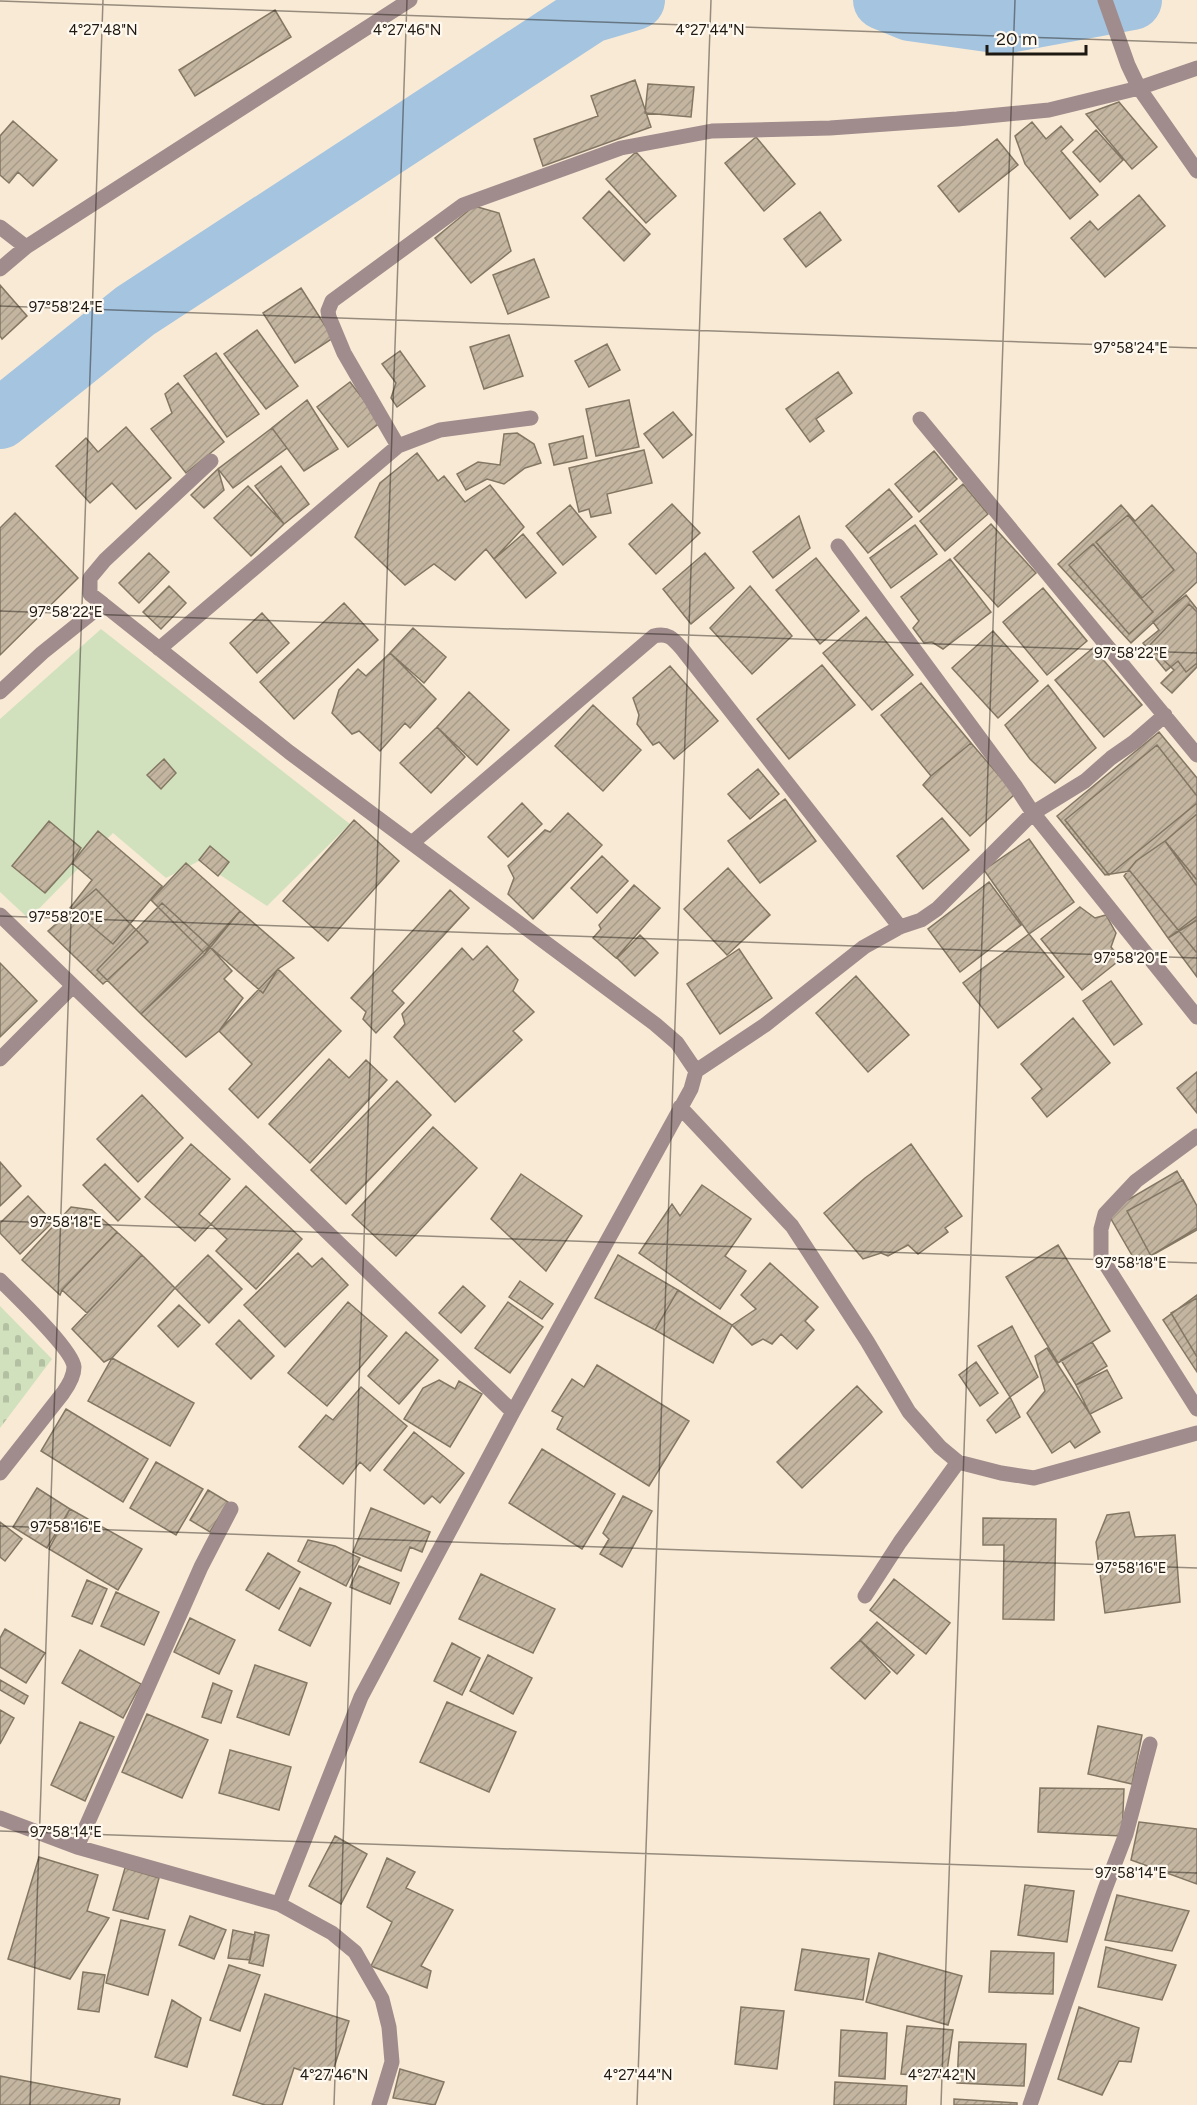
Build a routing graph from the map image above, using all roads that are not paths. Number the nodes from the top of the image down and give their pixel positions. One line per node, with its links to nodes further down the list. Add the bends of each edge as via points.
1 (410, 0): 7 (street)
2 (1105, 0): 4 (street)
3 (1197, 68): 4 (street)
4 (1139, 88): 5 (street); 11 (street, via 1048,110 830,128 712,131 621,148 463,205 332,302 328,311 344,354)
5 (1197, 171)
6 (0, 227): 7 (street)
7 (26, 247): 8 (street)
8 (0, 269)
9 (531, 418): 11 (street, via 440,430)
10 (920, 419): 17 (street)
11 (398, 446): 15 (street)
12 (211, 461): 14 (street, via 90,578 90,594)
13 (838, 546): 19 (street)
14 (103, 604): 15 (street); 16 (street, via 42,652)
15 (159, 649): 20 (street)
16 (0, 692)
17 (1165, 715): 18 (street); 19 (street, via 1085,781)
18 (1197, 755)
19 (1033, 813): 22 (street, via 937,909); 24 (street)
20 (412, 843): 22 (street, via 654,636 665,635 683,650); 26 (street, via 655,1024 677,1043)
21 (0, 915): 23 (street)
22 (900, 927): 26 (street, via 864,948 765,1025)
23 (73, 986): 25 (street); 31 (street)
24 (1197, 1017)
25 (0, 1059)
26 (696, 1071): 27 (street)
27 (680, 1107): 31 (street); 33 (street, via 792,1226 909,1412)
28 (1197, 1136): 30 (street, via 1136,1181 1105,1214 1101,1257)
29 (0, 1280): 34 (street, via 53,1336 74,1366 63,1393)
30 (1197, 1409)
31 (513, 1412): 40 (street, via 361,1697)
32 (1197, 1433): 33 (street, via 1034,1478)
33 (958, 1462): 36 (street)
34 (0, 1473)
35 (231, 1509): 39 (street, via 201,1567)
36 (865, 1596)
37 (1150, 1744): 42 (street, via 1126,1834)
38 (0, 1818): 39 (street)
39 (77, 1847): 40 (street)
40 (279, 1904): 41 (street, via 332,1933 355,1952 382,1999 392,2062)
41 (379, 2105)
42 (1030, 2105)

